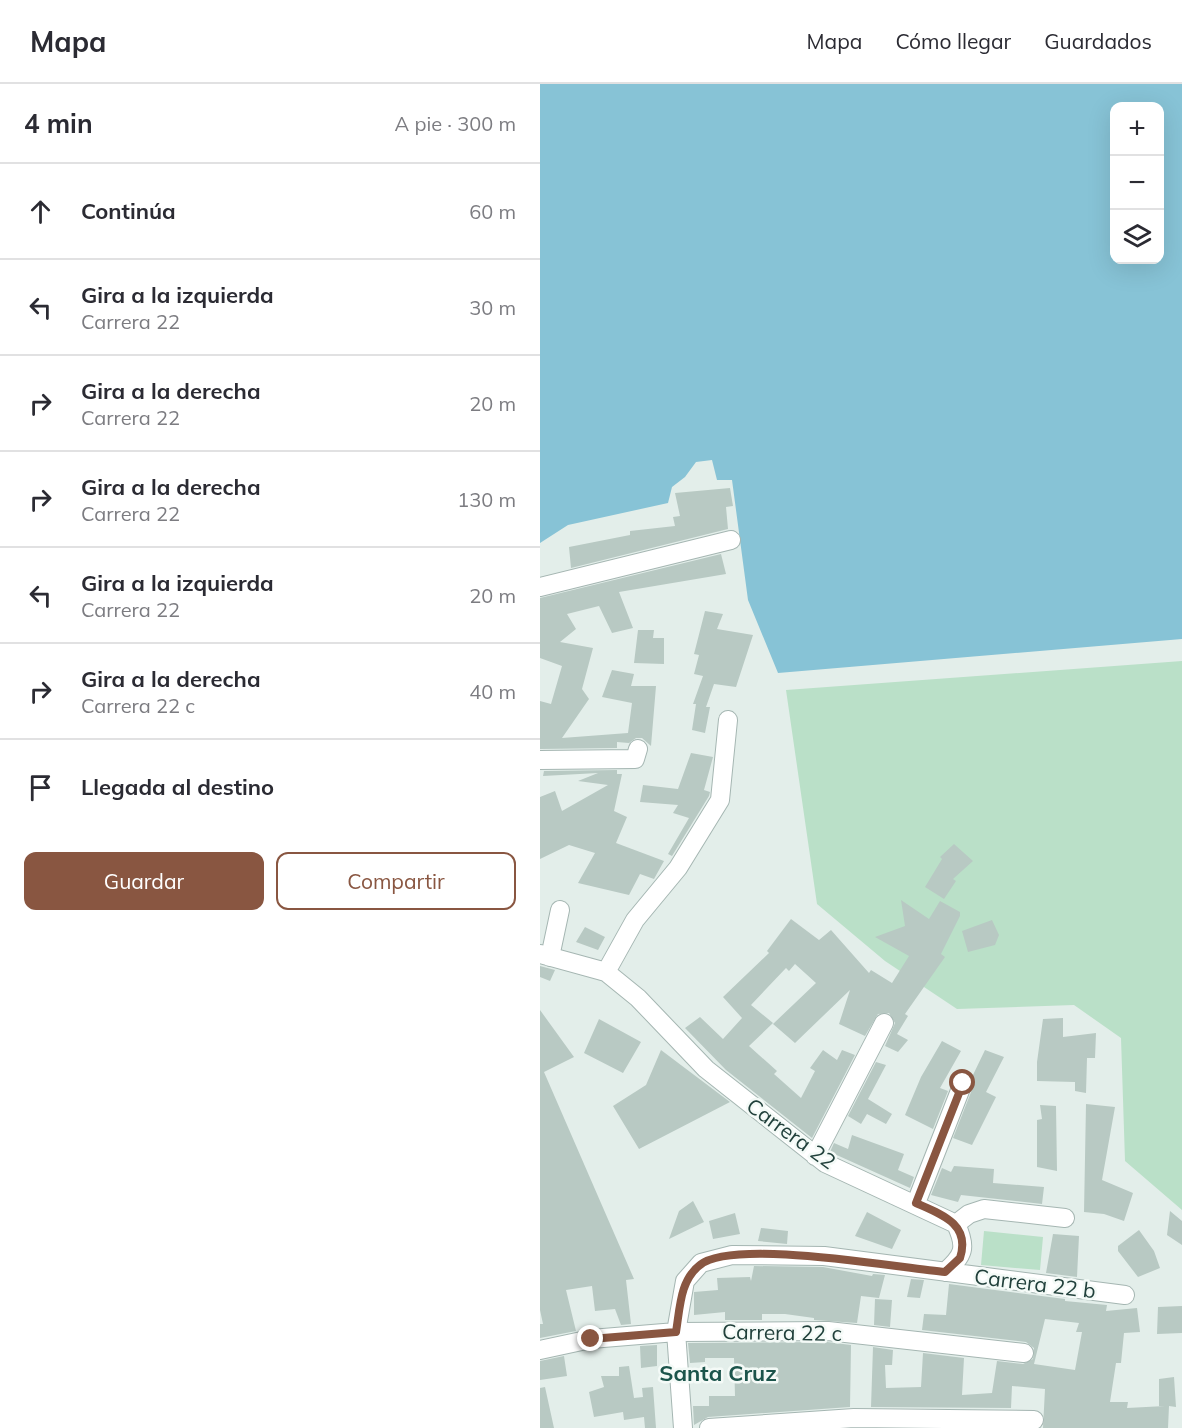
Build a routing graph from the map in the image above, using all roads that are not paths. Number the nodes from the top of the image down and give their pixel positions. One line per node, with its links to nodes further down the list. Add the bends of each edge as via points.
1 (731, 540): 2 (street)
2 (540, 587)
3 (728, 720): 8 (street, via 720,800 678,868 635,920)
4 (638, 749): 5 (street, via 635,759)
5 (540, 760)
6 (560, 910): 7 (street)
7 (545, 956): 8 (street, Carrera 22)
8 (606, 972): 11 (street, Carrera 22, via 638,998 706,1069)
9 (884, 1023): 11 (street)
10 (963, 1083): 12 (street)
11 (815, 1156): 12 (street, Carrera 22)
12 (916, 1203): 14 (street, Carrera 22)
13 (1065, 1218): 14 (street, via 984,1209)
14 (956, 1224): 15 (street, via 963,1251)
15 (945, 1272): 16 (street, Carrera 22 b); 17 (street, via 824,1256 732,1255 701,1263 685,1281)
16 (1125, 1295)
17 (676, 1332): 18 (street, Carrera 22 c, via 591,1339); 19 (street, Carrera 22 c, via 828,1331); 21 (street)
18 (540, 1350)
19 (1024, 1353)
20 (1034, 1420): 22 (street, via 854,1418)
21 (683, 1428)
22 (709, 1428)

